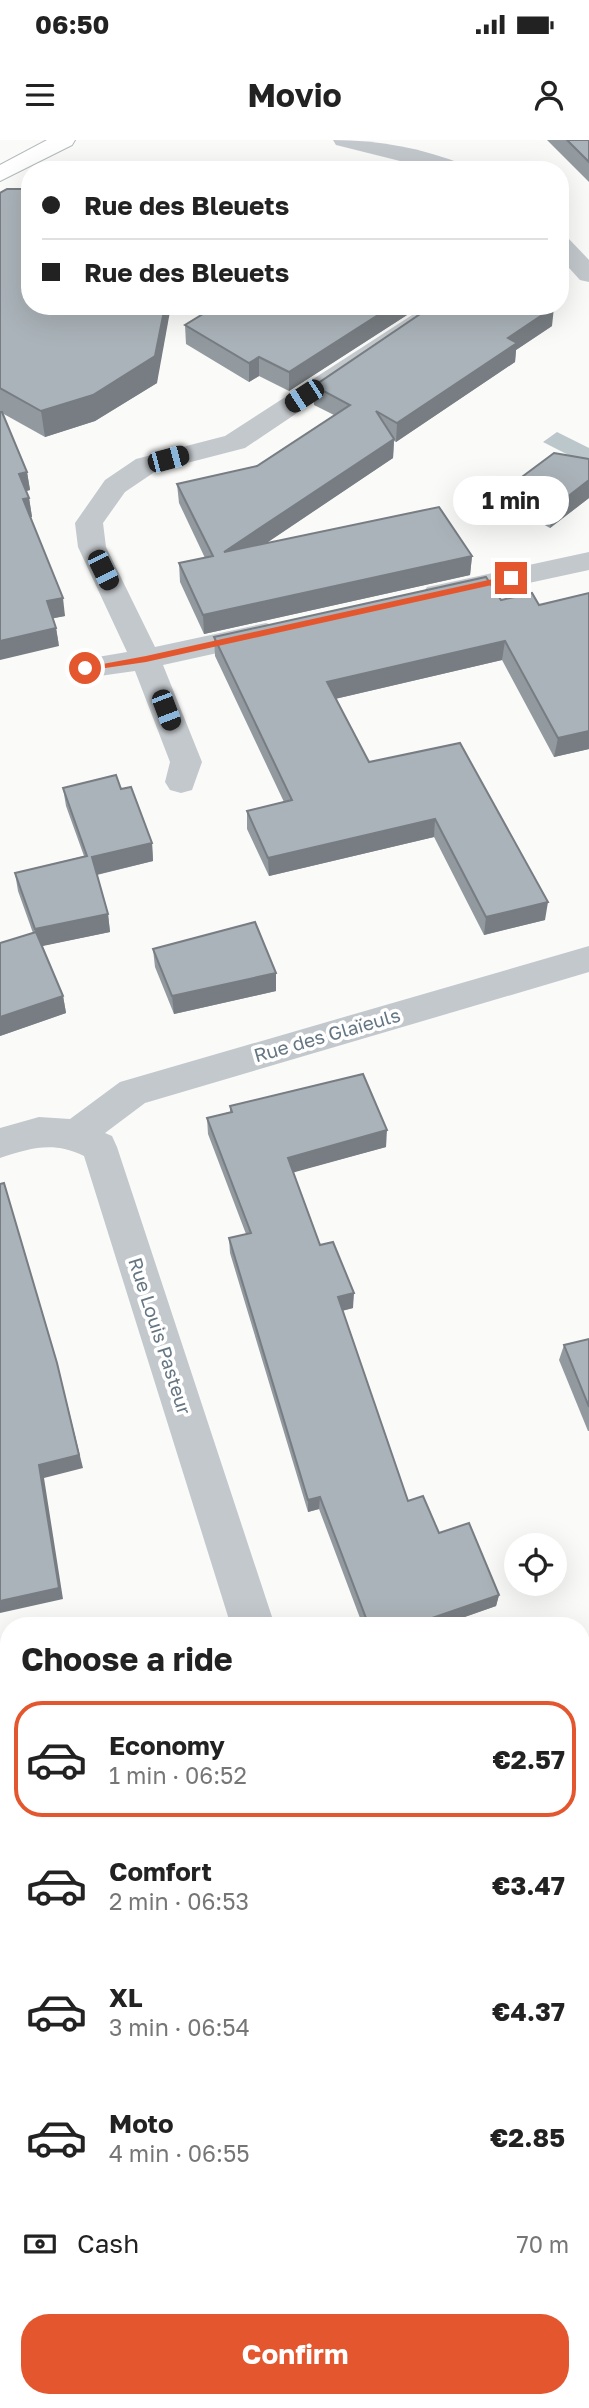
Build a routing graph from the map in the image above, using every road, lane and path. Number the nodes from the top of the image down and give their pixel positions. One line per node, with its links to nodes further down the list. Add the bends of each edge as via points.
1 (64, 140): 3 (main road)
2 (346, 140): 4 (street)
3 (24, 161)
4 (434, 161)
5 (21, 163): 6 (main road)
6 (0, 174)
7 (569, 255): 8 (street)
8 (589, 275)
9 (430, 315): 13 (street, via 235,442 146,465 115,486 89,523 92,547)
10 (589, 561): 11 (street)
11 (414, 599)
12 (294, 626): 13 (street)
13 (146, 659): 14 (street); 15 (street, via 186,762)
14 (85, 668)
15 (181, 782)
16 (589, 959): 17 (street, Rue des Glaïeuls, via 133,1092)
17 (76, 1135): 18 (street, Rue Louis Pasteur, via 46,1128); 19 (street, Rue Louis Pasteur, via 99,1147)
18 (0, 1143)
19 (250, 1617)

